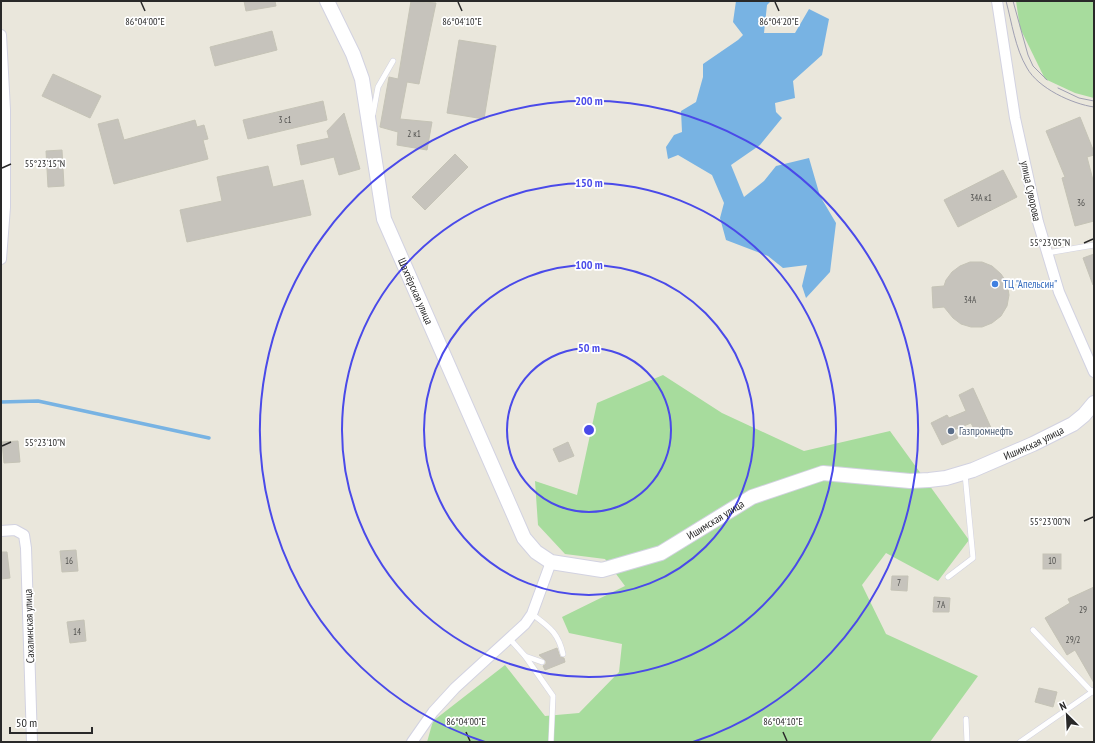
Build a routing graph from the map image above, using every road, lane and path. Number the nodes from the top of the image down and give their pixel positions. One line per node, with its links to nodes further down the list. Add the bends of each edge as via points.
1 (327, 1): 5 (main road, Шахтёрская улица, via 362,79)
2 (997, 1): 8 (street, улица Суворова, via 1015,118)
3 (1, 35): 6 (street, via 6,207)
4 (393, 61): 5 (lane, via 378,87)
5 (370, 129): 16 (main road, Шахтёрская улица, via 384,219 524,538 536,552)
6 (2, 226): 9 (street)
7 (1094, 245): 8 (lane)
8 (1047, 254): 10 (street, улица Суворова, via 1059,292)
9 (1, 259)
10 (1094, 372)
11 (1094, 403): 13 (main road, Ишимская улица)
12 (1094, 422): 13 (main road)
13 (1073, 424): 14 (main road, Ишимская улица)
14 (965, 473): 16 (main road, Ишимская улица, via 910,481 823,473 752,497 661,553 602,570); 17 (lane, via 973,558)
15 (1, 532): 26 (street, Сахалинская улица, via 15,530 24,535 26,548)
16 (551, 562): 18 (street)
17 (948, 577)
18 (532, 614): 20 (street); 21 (lane, via 554,631)
19 (1033, 630): 24 (lane)
20 (509, 638): 22 (lane); 27 (street, via 455,688 433,712)
21 (563, 654)
22 (525, 656): 23 (lane); 28 (lane, via 553,696)
23 (542, 662)
24 (1093, 691): 30 (lane)
25 (966, 719): 29 (lane)
26 (32, 742)
27 (412, 742)
28 (551, 742)
29 (967, 742)
30 (1020, 742)

